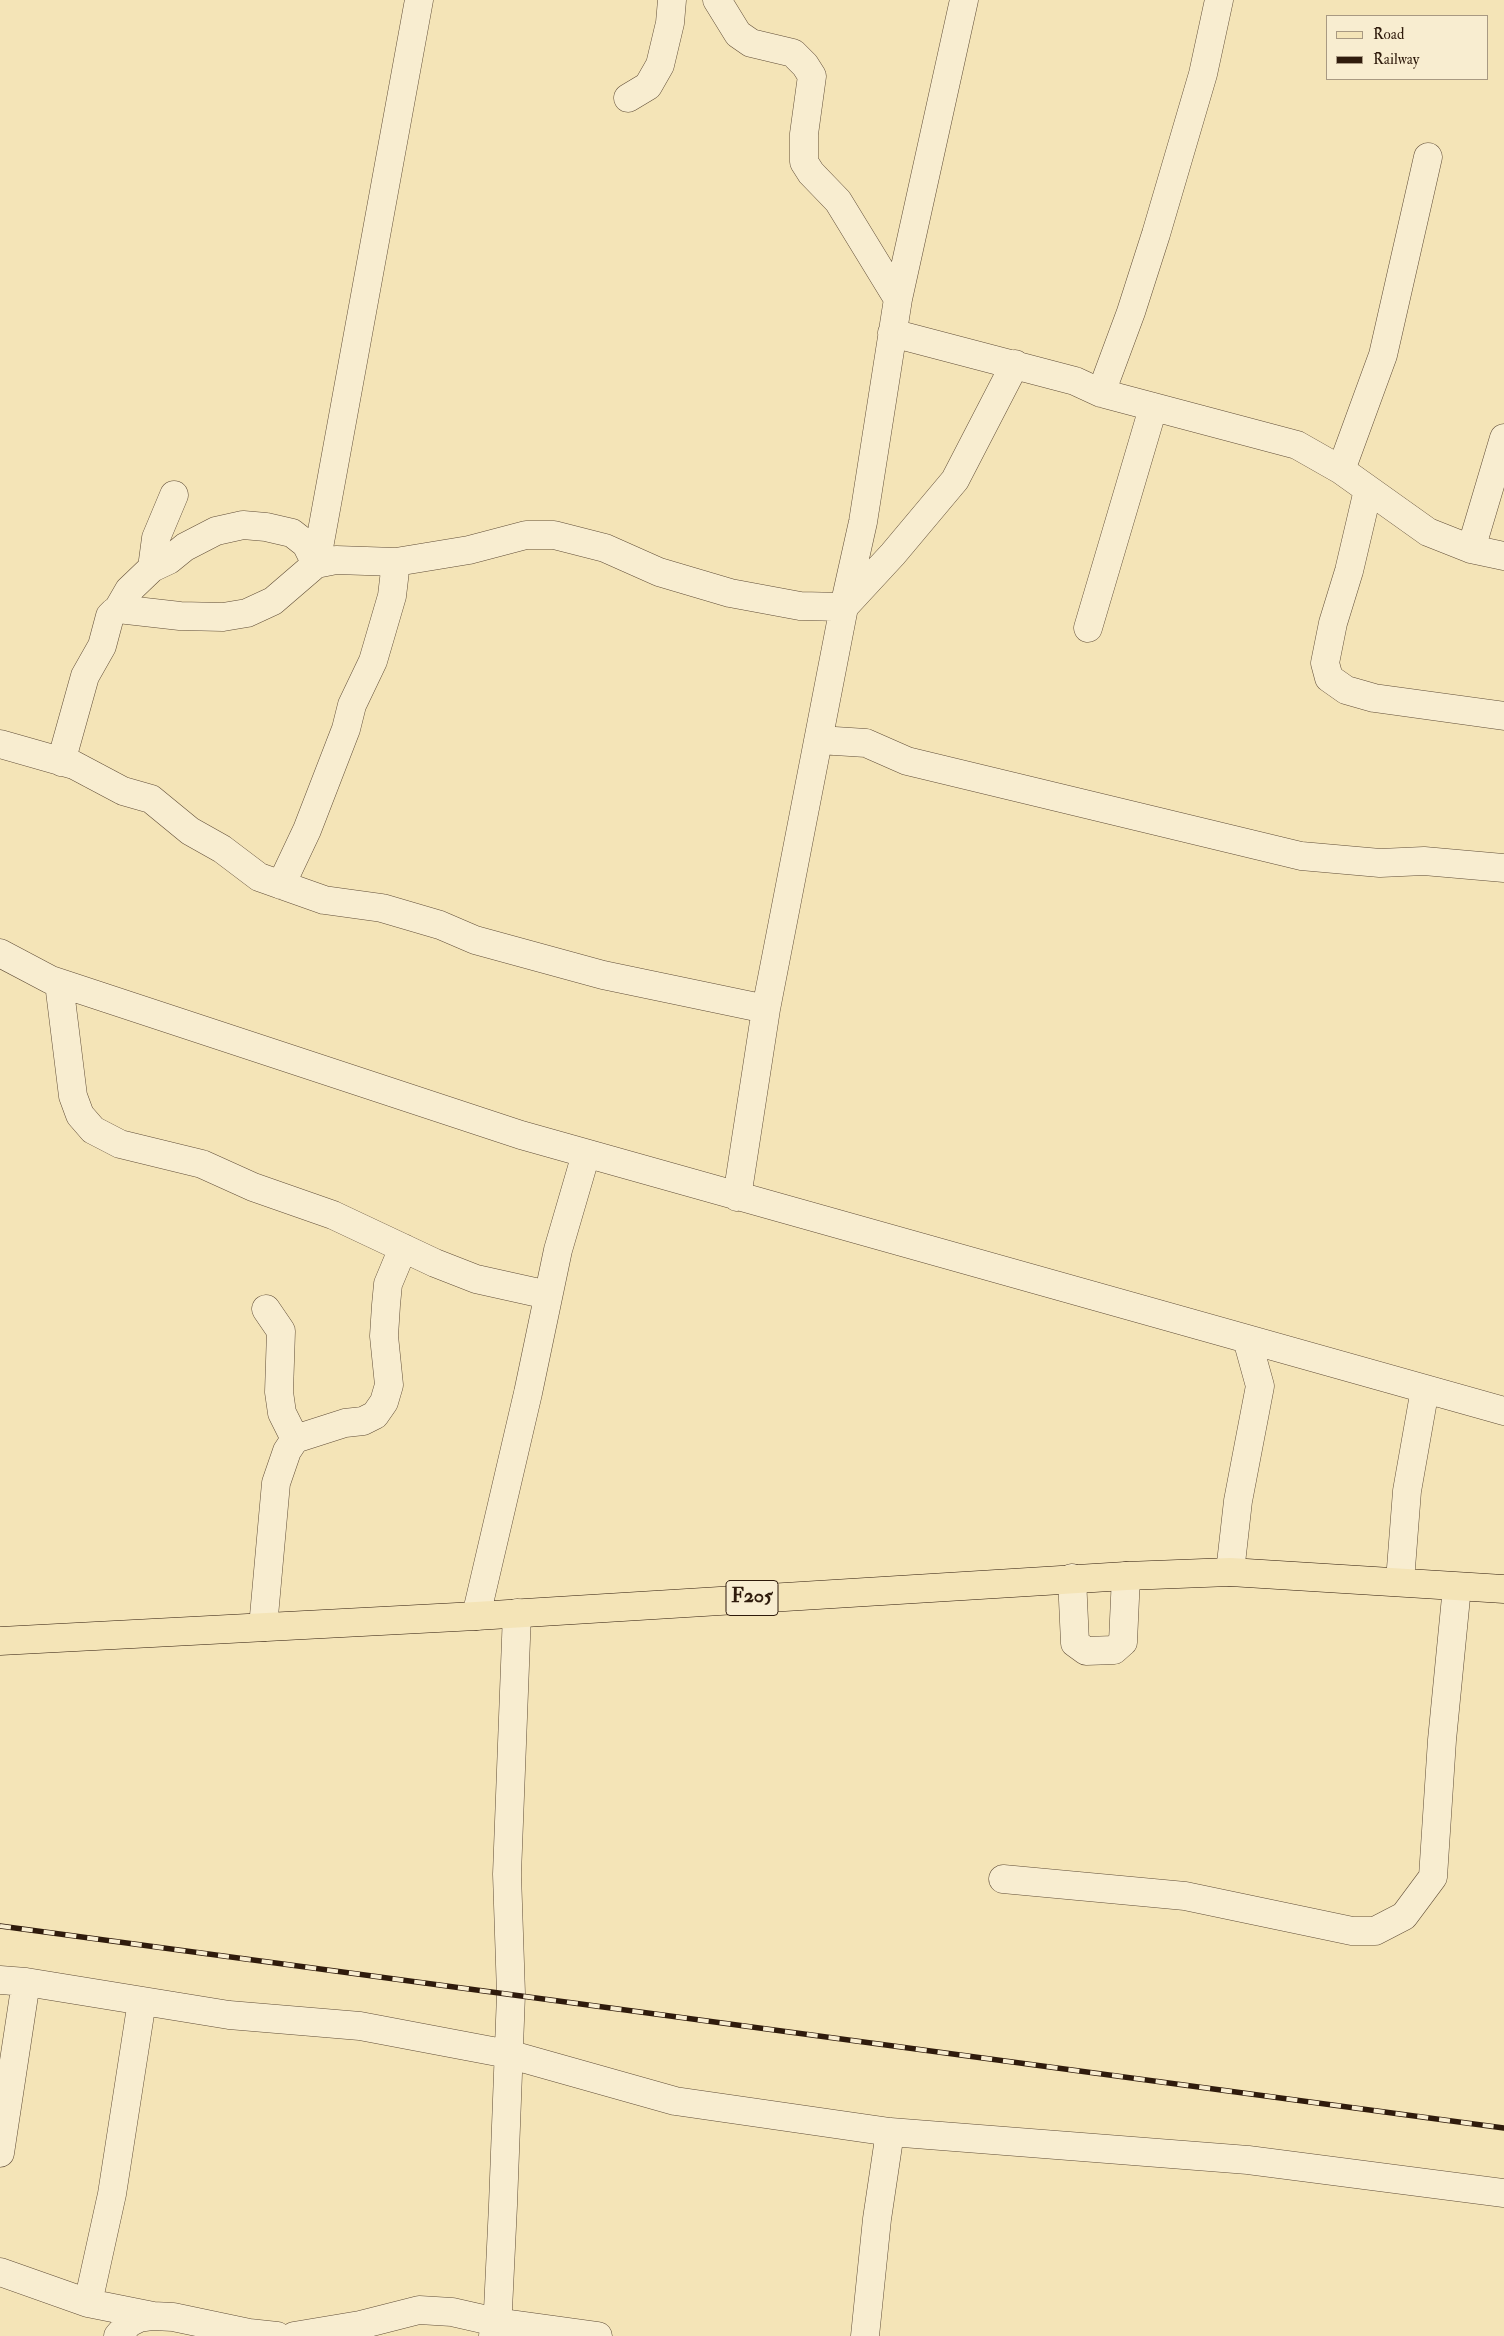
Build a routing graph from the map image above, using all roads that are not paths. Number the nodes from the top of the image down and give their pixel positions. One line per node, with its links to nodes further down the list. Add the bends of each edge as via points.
1 (419, 0): 20 (street)
2 (672, 0): 6 (street, via 660,64 648,86)
3 (717, 0): 8 (street, via 738,34 751,42 792,53 812,76 804,134 804,162 838,200)
4 (964, 0): 8 (street)
5 (1219, 0): 11 (street, via 1203,74 1158,225)
6 (628, 98)
7 (1428, 157): 14 (street, via 1383,355)
8 (898, 299): 9 (street)
9 (892, 333): 10 (street); 22 (street, via 863,522)
10 (1015, 364): 11 (street, via 1075,381); 22 (street, via 955,480)
11 (1101, 393): 12 (street)
12 (1153, 408): 14 (street, via 1297,445); 24 (street)
13 (1504, 438): 17 (street)
14 (1341, 470): 15 (street)
15 (1368, 490): 17 (street, via 1428,532); 25 (street, via 1333,623 1325,664 1328,678 1346,690 1374,698)
16 (174, 495): 21 (street, via 156,538)
17 (1471, 549): 18 (street)
18 (1504, 556)
19 (396, 562): 20 (street, via 336,560); 22 (street, via 469,550 526,536 554,535 605,548 659,572 730,593 800,606); 30 (street, via 392,596 373,661 352,705 307,830)
20 (316, 564): 21 (street, via 306,544 292,533 266,526 243,526 216,531); 23 (street, via 273,601 247,614 180,616)
21 (152, 568): 23 (street, via 129,590)
22 (844, 607): 26 (street)
23 (118, 609): 28 (street, via 110,616 102,646 85,676)
24 (1088, 628)
25 (1504, 716)
26 (819, 740): 29 (street, via 866,743 907,761 1301,856); 33 (street)
27 (0, 744): 28 (street)
28 (61, 762): 30 (street, via 74,765 123,791 151,799 190,831 222,849 259,877)
29 (1504, 868)
30 (282, 885): 33 (street, via 324,900 382,908 440,925 475,940 603,975)
31 (0, 953): 32 (street)
32 (59, 983): 34 (street); 36 (street, via 73,1096 80,1115 93,1130 120,1144 202,1164 252,1188 334,1214)
33 (766, 1009): 35 (street)
34 (586, 1154): 35 (street); 37 (street, via 566,1217)
35 (737, 1197): 39 (street)
36 (404, 1248): 37 (street, via 476,1279); 42 (street, via 388,1284 384,1336 389,1385 384,1402 374,1415 363,1421 337,1425)
37 (548, 1295): 50 (street)
38 (266, 1309): 42 (street, via 281,1331 280,1399 282,1413)
39 (1247, 1339): 40 (street); 43 (street, via 1260,1386 1238,1501)
40 (1425, 1389): 41 (street); 46 (street, via 1407,1491)
41 (1504, 1411)
42 (295, 1439): 51 (street, via 286,1451 276,1483)
43 (1230, 1572): 44 (main road, F205); 46 (main road, F205)
44 (1126, 1576): 45 (main road, F205); 45 (street, via 1123,1642 1114,1650 1086,1651 1075,1643)
45 (1072, 1578): 49 (main road, F205)
46 (1400, 1581): 47 (main road, F205)
47 (1457, 1586): 48 (main road, F205); 53 (street, via 1433,1877 1404,1916 1375,1930 1352,1931 1185,1896)
48 (1504, 1589)
49 (517, 1613): 50 (main road, F205); 56 (street, via 507,1874 511,1994)
50 (476, 1616): 51 (main road, F205)
51 (263, 1627): 52 (main road, F205)
52 (0, 1642)
53 (1003, 1879)
54 (13, 1981): 55 (street); 58 (street)
55 (142, 2001): 56 (street, via 228,2015 360,2026); 61 (street, via 112,2194)
56 (508, 2054): 57 (street, via 675,2101); 63 (street)
57 (890, 2132): 59 (street, via 1248,2160); 68 (street)
58 (0, 2153)
59 (1504, 2193)
60 (0, 2272): 61 (street)
61 (88, 2303): 62 (street)
62 (153, 2316): 64 (street, via 129,2323); 65 (street)
63 (495, 2329): 66 (street, via 452,2312 419,2310); 67 (street)
64 (118, 2336)
65 (277, 2336)
66 (294, 2336)
67 (598, 2336)
68 (865, 2336)

